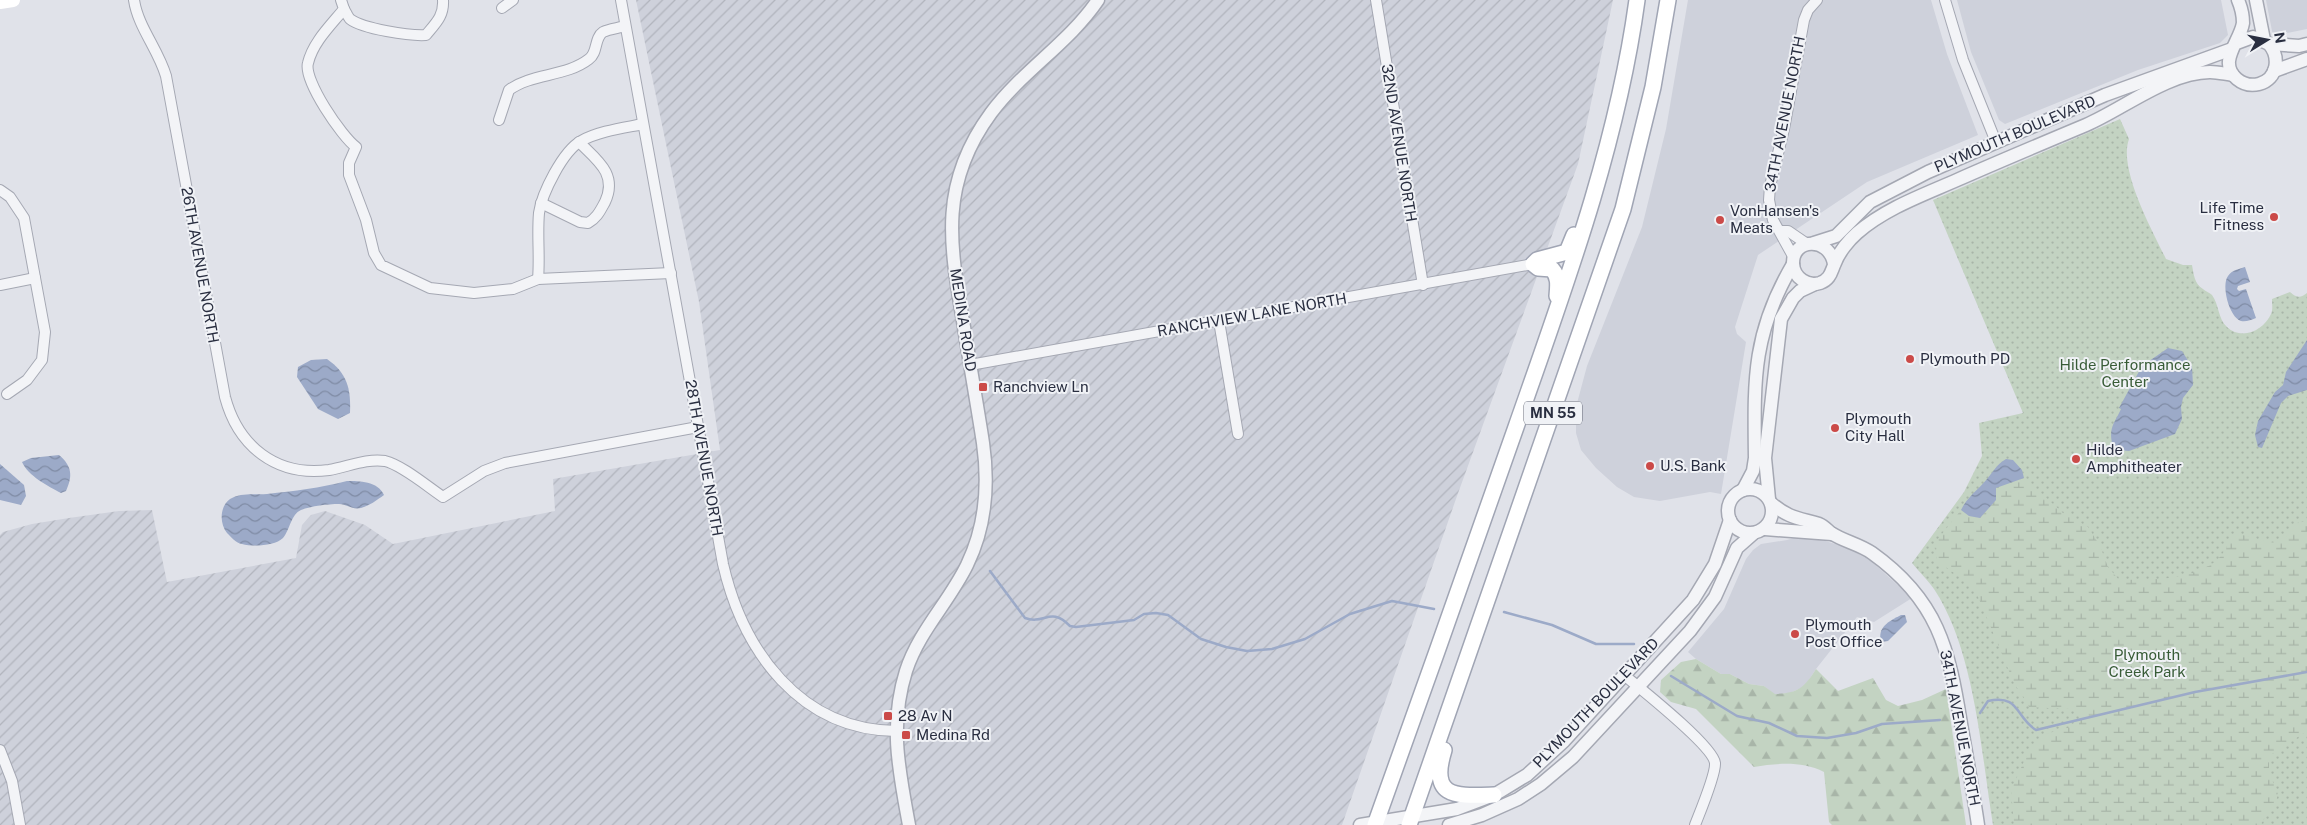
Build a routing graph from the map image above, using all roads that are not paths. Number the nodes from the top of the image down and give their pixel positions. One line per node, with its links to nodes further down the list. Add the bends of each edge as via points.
1 (14, 0): 14 (main road)
2 (134, 0): 46 (street, 26TH AVENUE NORTH, via 138,16 166,76 229,414 248,444 269,459 293,469 328,470 385,461 395,464 443,497 484,471 505,464)
3 (443, 0): 15 (street, via 440,20 426,34 412,35 349,18)
4 (513, 0): 16 (street)
5 (621, 0): 17 (street, 28TH AVENUE NORTH)
6 (1098, 0): 44 (street, MEDINA ROAD, via 998,105 977,135 965,160 956,187 951,242)
7 (1376, 0): 41 (street, 32ND AVENUE NORTH)
8 (1638, 0): 26 (main road, MN 55)
9 (1668, 0): 54 (main road, MN 55, via 1653,87 1623,209)
10 (1817, 0): 31 (street, 34TH AVENUE NORTH, via 1804,20 1770,186 1770,210)
11 (1945, 0): 28 (street, via 1963,60)
12 (2238, 0): 20 (street, via 2243,22)
13 (2256, 0): 18 (street)
14 (0, 2)
15 (343, 4): 38 (street, via 318,41 307,64 307,74 323,104 349,142 356,147 349,163 349,175 380,265 440,291 474,293 513,289)
16 (502, 8)
17 (626, 26): 24 (street, via 599,36 589,60 558,73 522,82 509,90); 25 (street, 28TH AVENUE NORTH)
18 (2266, 42): 19 (street); 20 (street, via 2247,38); 22 (street, via 2276,60)
19 (2307, 44)
20 (2235, 46): 23 (street, via 2228,62); 28 (street, PLYMOUTH BOULEVARD, via 2105,95)
21 (2307, 59): 22 (street)
22 (2274, 71): 23 (street, via 2257,85 2245,84)
23 (2233, 74): 35 (street, PLYMOUTH BOULEVARD, via 2210,72 2189,75 2087,124 1896,207 1856,233)
24 (499, 120)
25 (643, 124): 27 (street); 36 (street, 28TH AVENUE NORTH)
26 (1611, 130): 34 (main road, via 1597,160 1570,248 1561,255 1537,260); 42 (main road, MN 55, via 1600,176)
27 (579, 142): 30 (street, via 562,163); 30 (street, via 608,175 609,192 599,214 588,223 580,222)
28 (1996, 142): 32 (street, PLYMOUTH BOULEVARD, via 1891,189 1870,202 1836,236)
29 (0, 190): 37 (street, via 10,197 24,218)
30 (541, 203): 38 (street)
31 (1780, 231): 32 (street, via 1788,231); 33 (street, 34TH AVENUE NORTH)
32 (1810, 244): 33 (street, via 1802,247); 35 (street, via 1826,247)
33 (1794, 261): 40 (street, via 1798,276); 48 (street, via 1759,345 1754,377 1755,458)
34 (1533, 264): 41 (street, RANCHVIEW LANE NORTH); 42 (main road, via 1538,268 1552,269 1558,278)
35 (1834, 264): 40 (street, via 1828,278)
36 (671, 273): 38 (street); 46 (street, 28TH AVENUE NORTH)
37 (35, 278): 39 (street); 45 (street, via 45,332 42,360 27,380)
38 (538, 279)
39 (0, 284)
40 (1815, 284): 49 (street, via 1800,291 1781,318 1765,458)
41 (1423, 286): 43 (street, RANCHVIEW LANE NORTH)
42 (1556, 315): 60 (main road, MN 55)
43 (1219, 321): 44 (street, RANCHVIEW LANE NORTH); 47 (street)
44 (970, 365): 56 (street, MEDINA ROAD, via 987,468 983,518 966,566 916,647 900,693)
45 (6, 394)
46 (698, 427): 56 (street, 28TH AVENUE NORTH, via 729,589 738,613 763,658 779,678 815,710 856,728)
47 (1238, 434)
48 (1744, 490): 49 (street, via 1757,490); 50 (street, via 1730,501)
49 (1770, 501): 51 (street, via 1772,516); 52 (street, 34TH AVENUE NORTH, via 1789,516 1822,524)
50 (1730, 520): 51 (street, via 1739,531); 53 (street, PLYMOUTH BOULEVARD, via 1715,564 1700,589)
51 (1759, 531): 52 (street, 34TH AVENUE NORTH); 55 (street, PLYMOUTH BOULEVARD, via 1737,548 1709,606)
52 (1832, 534): 66 (street, 34TH AVENUE NORTH, via 1865,548 1903,579 1937,627 1954,681)
53 (1624, 676): 55 (street); 58 (street, PLYMOUTH BOULEVARD, via 1553,752 1527,775)
54 (1461, 678): 58 (main road, via 1455,717 1439,776 1444,787 1457,795); 59 (main road, MN 55)
55 (1639, 688): 64 (street, PLYMOUTH BOULEVARD, via 1573,757 1541,784 1494,810); 65 (street, via 1713,757 1715,769)
56 (896, 731): 62 (street, via 898,767)
57 (0, 750): 61 (street, via 12,781)
58 (1494, 795): 59 (street, PLYMOUTH BOULEVARD)
59 (1410, 822): 60 (street, PLYMOUTH BOULEVARD)
60 (1375, 824): 63 (street, PLYMOUTH BOULEVARD)
61 (20, 825)
62 (909, 825)
63 (1360, 825)
64 (1449, 825)
65 (1695, 825)
66 (1978, 825)

